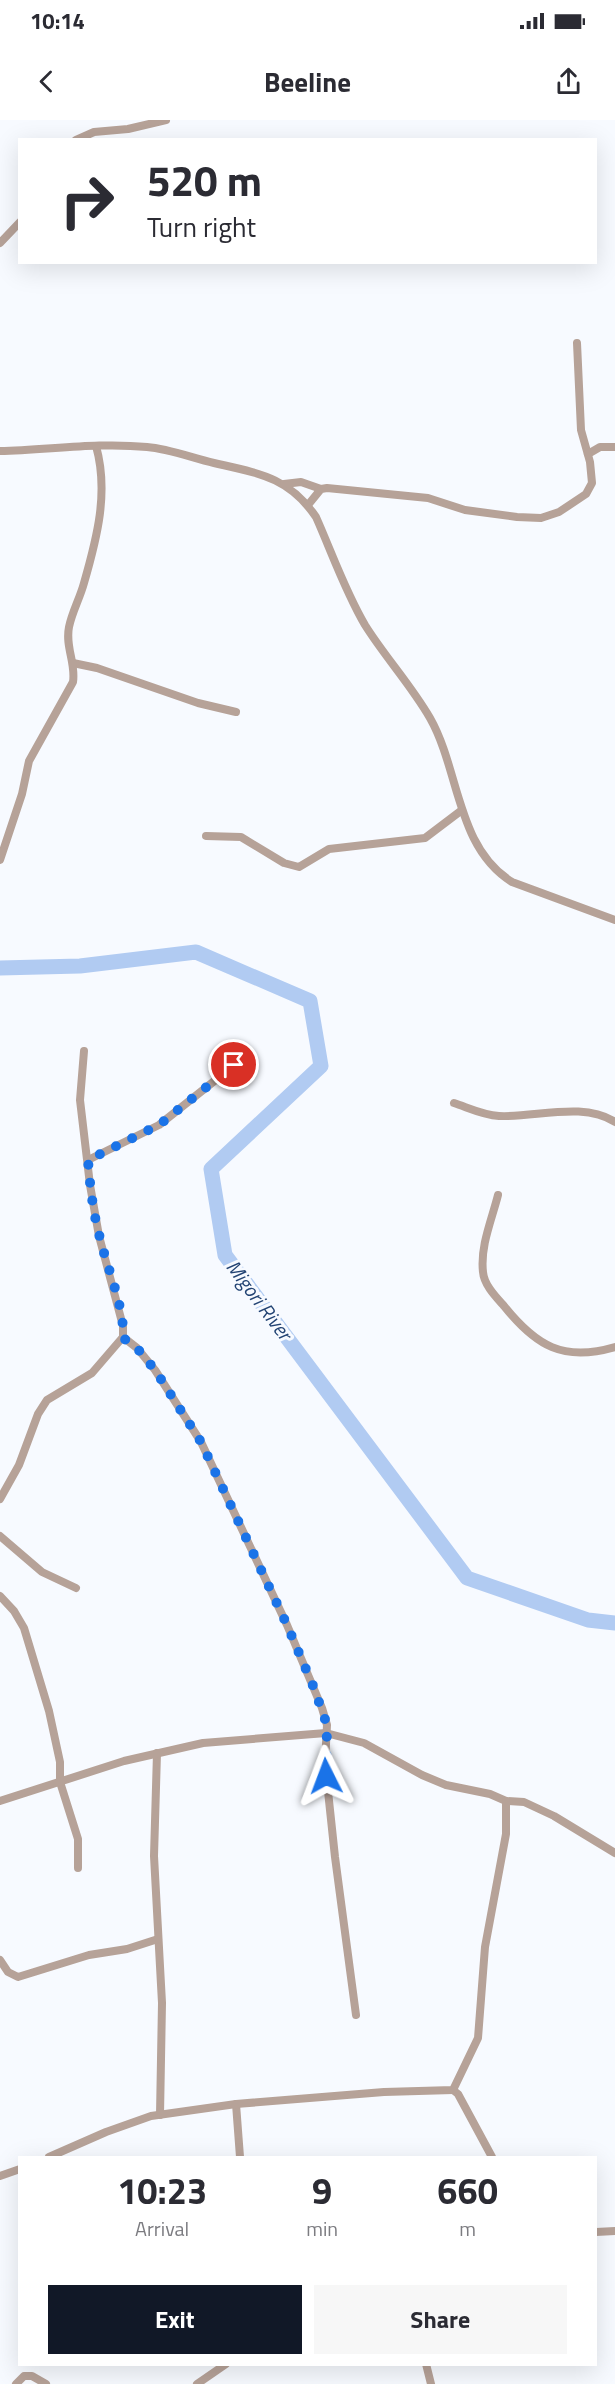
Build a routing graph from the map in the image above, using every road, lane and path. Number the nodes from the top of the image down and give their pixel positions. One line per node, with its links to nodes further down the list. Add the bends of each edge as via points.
1 (166, 120): 2 (street, via 94,132)
2 (80, 138)
3 (18, 224): 4 (street)
4 (0, 243)
5 (577, 343): 9 (street, via 581,430)
6 (96, 446): 8 (street); 10 (street, via 149,447); 13 (street, via 102,470 102,500 84,582 69,624 67,636)
7 (615, 447): 9 (street, via 600,447)
8 (0, 451)
9 (588, 454): 11 (street, via 590,490 559,512 541,518 465,510 428,498)
10 (284, 484): 11 (street, via 297,482); 12 (street)
11 (321, 489): 12 (street)
12 (308, 505): 15 (street, via 365,624 430,718)
13 (73, 663): 14 (street); 17 (street, via 70,692 29,761)
14 (236, 712)
15 (462, 810): 16 (street, via 425,838 329,849 298,867 241,837); 18 (street, via 478,849 499,874 531,891)
16 (206, 836)
17 (0, 860)
18 (615, 920)
19 (84, 1051): 23 (street, via 80,1089)
20 (242, 1059): 23 (street, via 159,1125)
21 (454, 1103): 22 (street, via 500,1116 582,1113)
22 (615, 1122)
23 (88, 1160): 25 (street, via 99,1236)
24 (498, 1195): 26 (street, via 483,1261 485,1280 491,1290 540,1343 578,1353)
25 (123, 1338): 27 (street, via 92,1373 47,1400); 31 (street, via 155,1370 201,1442 304,1664 324,1716)
26 (615, 1347)
27 (0, 1499)
28 (0, 1536): 29 (street, via 42,1572)
29 (76, 1588)
30 (0, 1596): 33 (street, via 24,1628 55,1733)
31 (326, 1733): 32 (street, via 214,1742); 34 (street, via 364,1743 446,1785); 40 (street, via 325,1763)
32 (158, 1753): 33 (street); 38 (street, via 154,1856)
33 (60, 1782): 35 (street); 37 (street, via 78,1839)
34 (506, 1800): 36 (street, via 524,1802 541,1810); 41 (street, via 506,1834 485,1947 478,2038)
35 (0, 1801)
36 (615, 1853)
37 (78, 1868)
38 (159, 1939): 39 (street, via 18,1977 8,1972); 43 (street)
39 (0, 1960)
40 (356, 2015)
41 (453, 2090): 42 (street); 46 (street)
42 (236, 2104): 43 (street); 45 (street)
43 (160, 2115): 44 (street, via 124,2124)
44 (51, 2156)
45 (240, 2156)
46 (491, 2156)
47 (18, 2170): 48 (street)
48 (0, 2176)
49 (615, 2231): 50 (street)
50 (597, 2232)
51 (223, 2366): 55 (street)
52 (426, 2366): 56 (street)
53 (16, 2384): 54 (street, via 24,2376)
54 (46, 2384)
55 (197, 2384)
56 (431, 2384)

